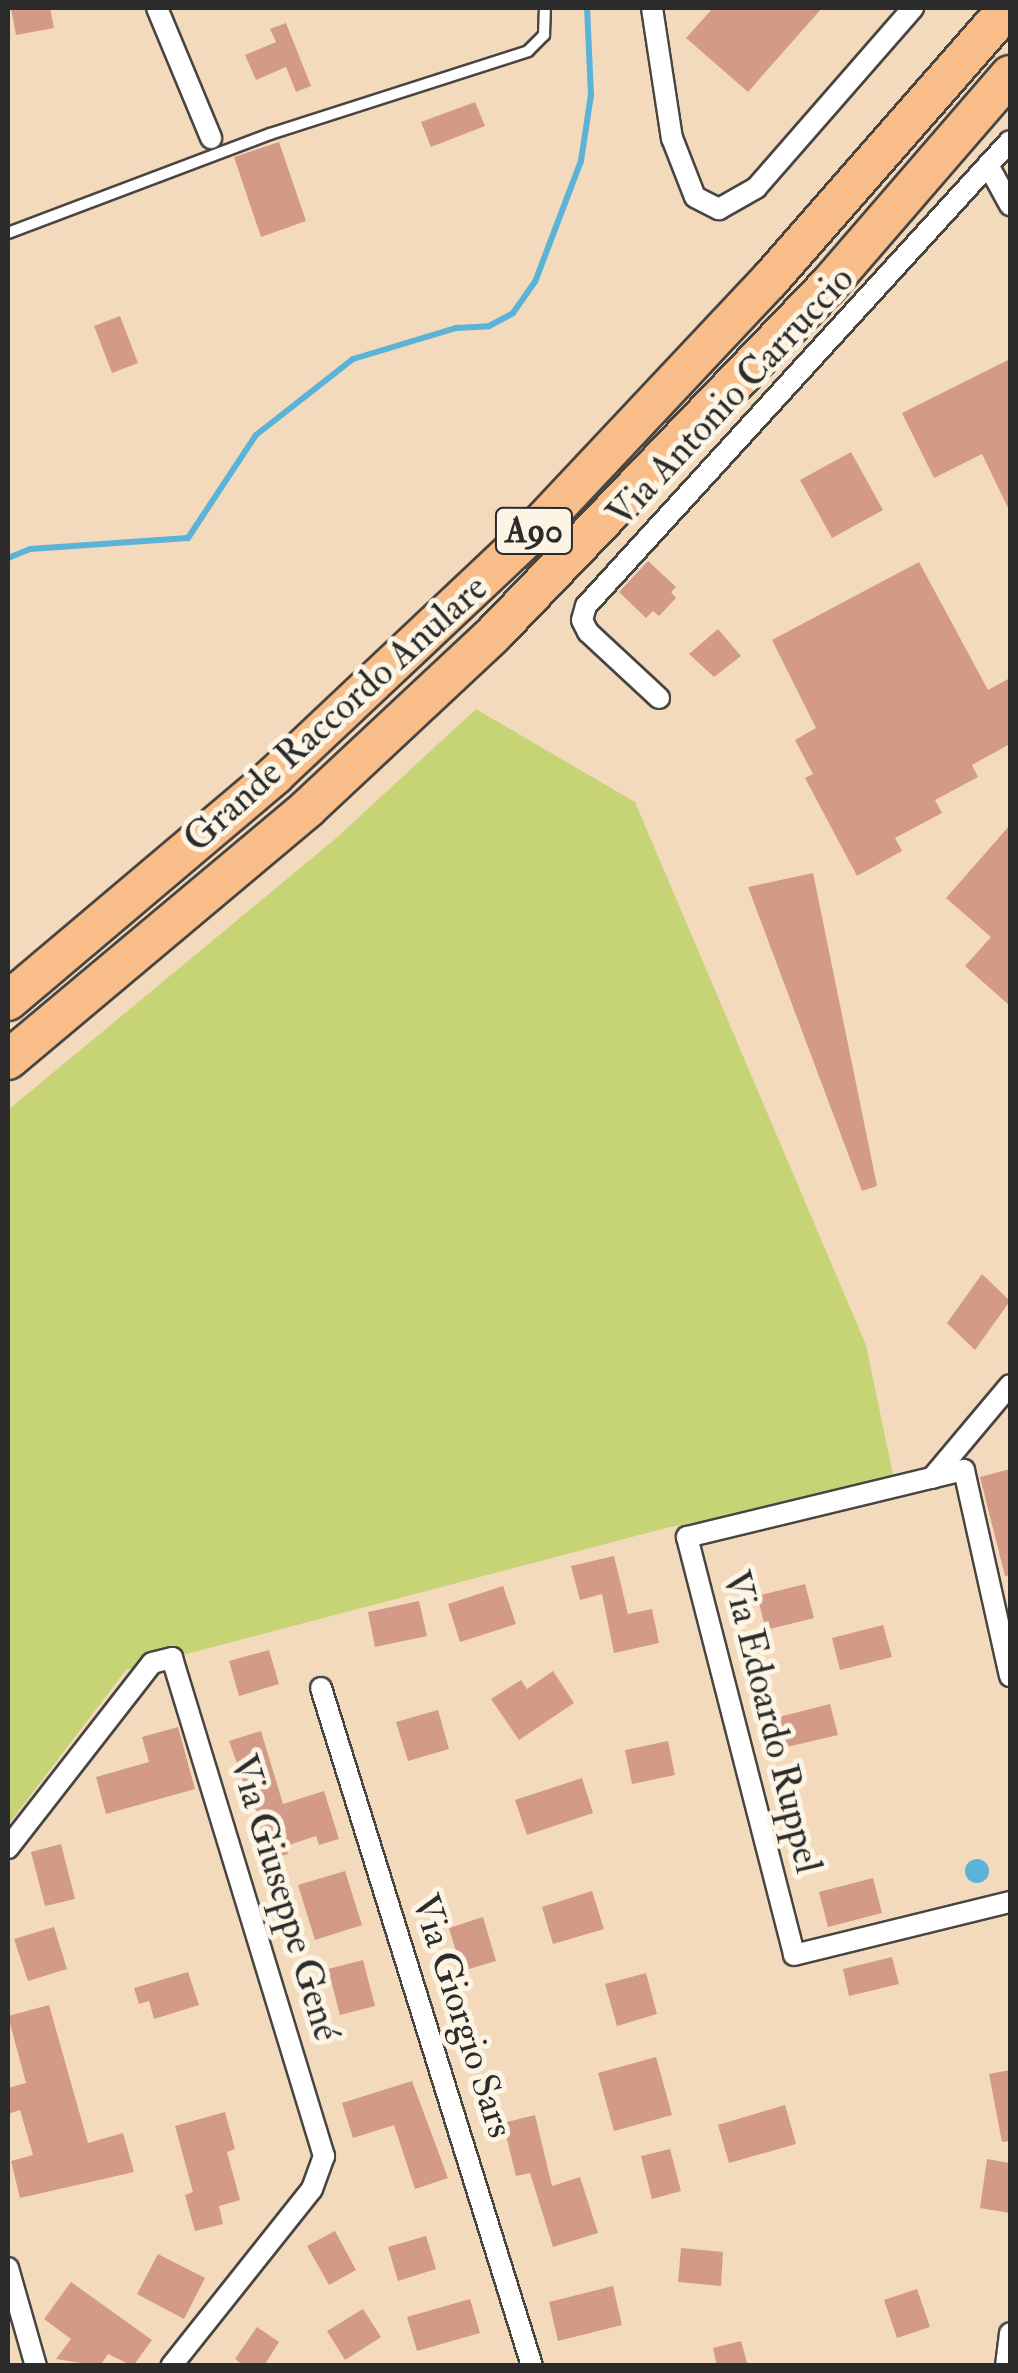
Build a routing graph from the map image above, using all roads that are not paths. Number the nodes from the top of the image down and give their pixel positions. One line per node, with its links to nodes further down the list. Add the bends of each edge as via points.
1 (157, 8): 7 (street)
2 (545, 8): 11 (lane, via 541,42 528,50 270,134)
3 (652, 8): 4 (street, via 672,138 695,196 718,209 756,188)
4 (912, 8)
5 (1008, 8): 13 (highway, Grande Raccordo Anulare / A90, via 770,281 533,532 276,776)
6 (1010, 75): 14 (highway, Grande Raccordo Anulare / A90, via 827,286 506,623 308,808)
7 (211, 138)
8 (1010, 141): 9 (street, Via Antonio Carruccio)
9 (988, 164): 10 (street); 12 (street, Via Antonio Carruccio, via 586,606 582,620 588,632)
10 (1010, 205)
11 (8, 233)
12 (658, 698)
13 (8, 1002)
14 (8, 1060)
15 (1010, 1385): 16 (street)
16 (932, 1478): 17 (street, Via Edoardo Ruppel, via 964,1470); 20 (street, Via Edoardo Ruppel, via 687,1537 794,1954)
17 (1010, 1676)
18 (320, 1688): 25 (street, Via Giorgio Sars)
19 (8, 1848): 24 (street, Via Giuseppe Gené, via 152,1662 172,1658 324,2156 312,2189)
20 (1010, 1902)
21 (8, 2268): 23 (street)
22 (1010, 2333): 26 (street)
23 (36, 2366)
24 (171, 2366)
25 (532, 2366)
26 (1006, 2366)

